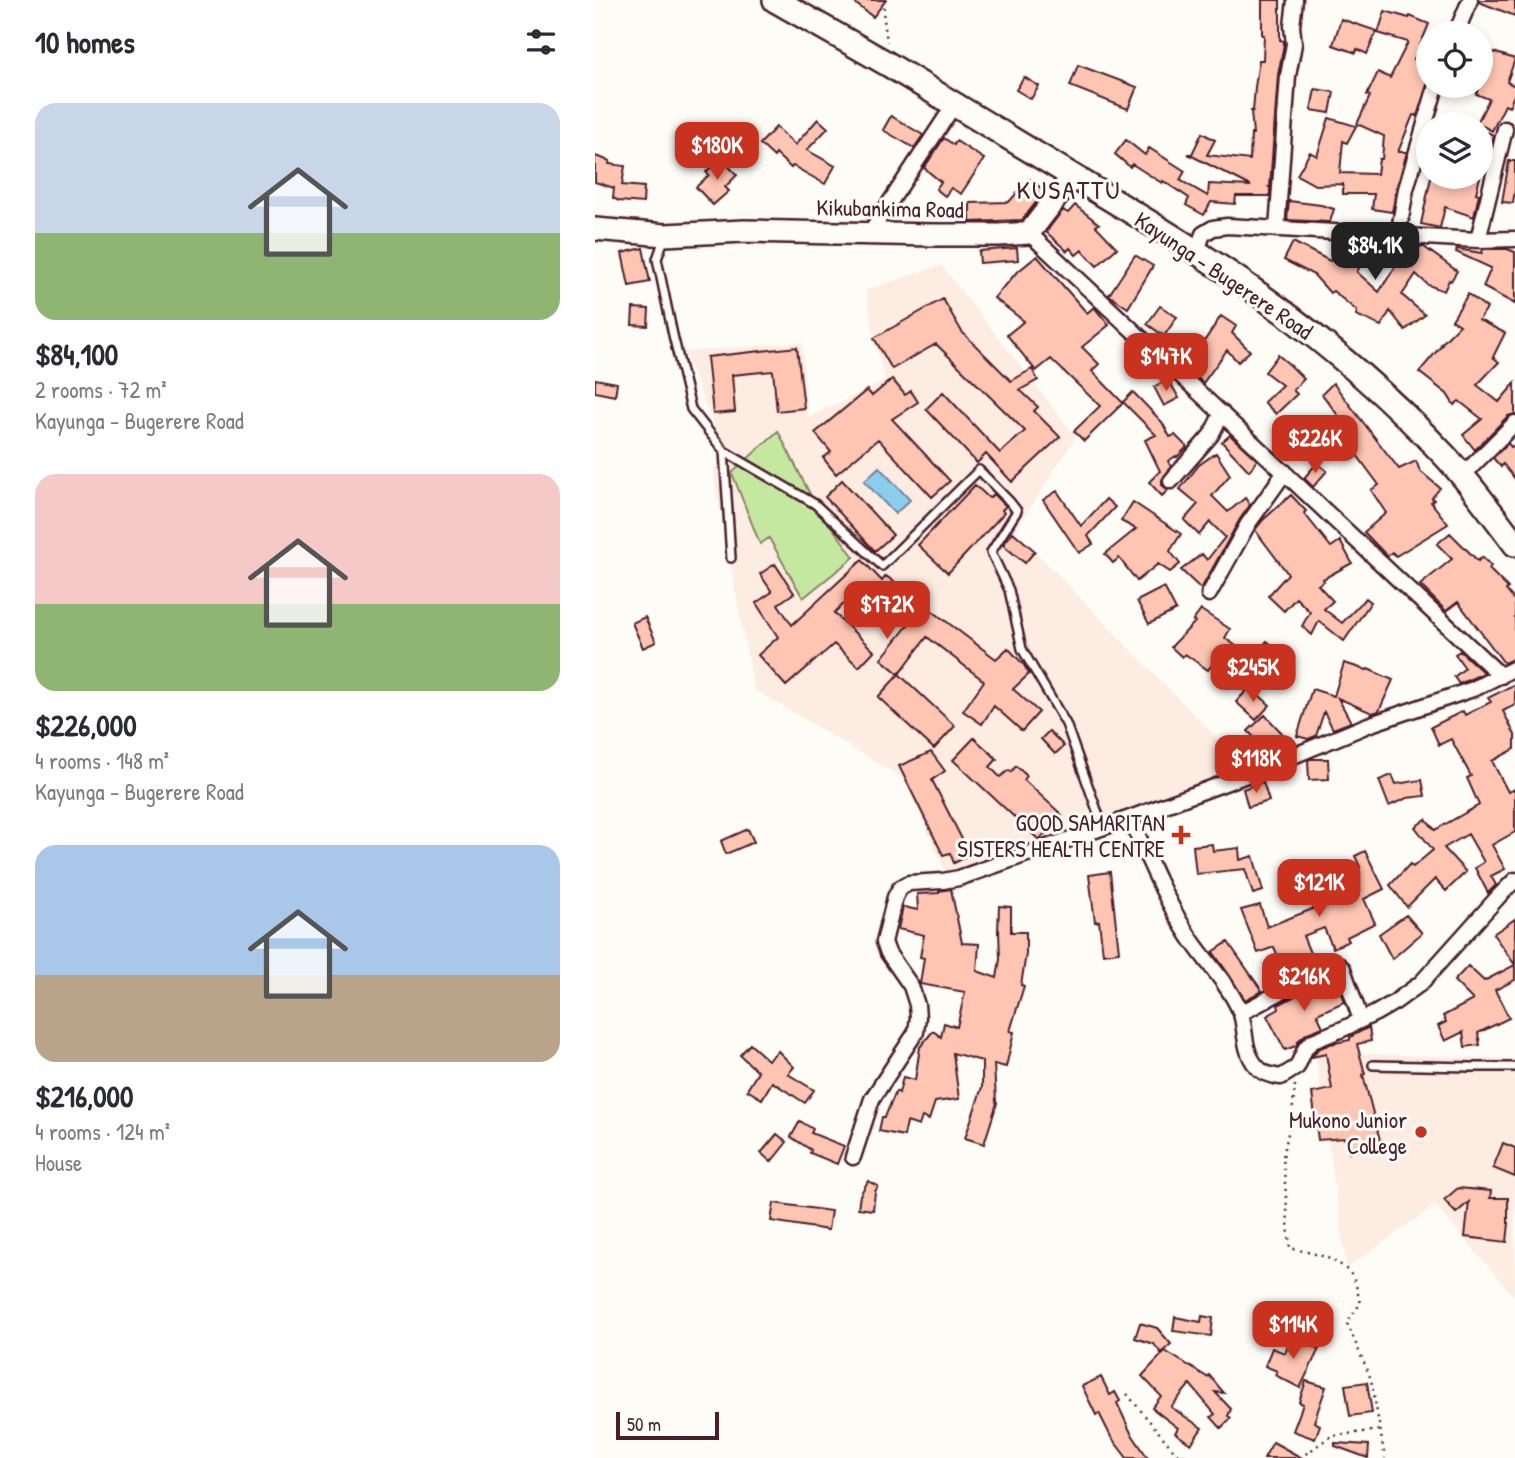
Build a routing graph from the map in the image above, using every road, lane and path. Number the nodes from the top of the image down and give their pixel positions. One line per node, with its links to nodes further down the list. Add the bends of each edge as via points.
1 (775, 0): 6 (main road, Kayunga - Bugerere Road)
2 (885, 0): 6 (path)
3 (1294, 0): 12 (street)
4 (1470, 0): 5 (street)
5 (1461, 21)
6 (886, 63): 8 (main road, Kayunga - Bugerere Road)
7 (1433, 98): 16 (street, via 1406,189)
8 (954, 105): 10 (main road, Kayunga - Bugerere Road); 14 (street)
9 (1505, 129): 18 (street)
10 (1073, 176): 13 (street); 19 (main road, Kayunga - Bugerere Road)
11 (595, 229): 15 (street, Kikubankima Road)
12 (1277, 229): 16 (street); 19 (street, via 1213,228 1203,234)
13 (1029, 233): 14 (street, Kikubankima Road); 20 (street)
14 (869, 234): 15 (street, Kikubankima Road, via 744,231)
15 (665, 235): 22 (lane, via 657,259 691,409)
16 (1398, 236): 18 (street)
17 (1515, 239): 18 (street)
18 (1478, 240)
19 (1197, 251): 24 (main road, Kayunga - Bugerere Road, via 1331,349 1390,401)
20 (1222, 413): 23 (street); 25 (street, via 1211,435)
21 (1515, 424): 24 (street)
22 (724, 451): 27 (lane); 32 (lane, via 815,504 883,566 979,470 1017,511 991,552 1009,590 1023,649 1066,724)
23 (1285, 472): 28 (street, via 1248,524); 30 (street)
24 (1462, 476): 26 (main road, Kayunga - Bugerere Road)
25 (1171, 481)
26 (1515, 544)
27 (731, 558)
28 (1209, 594)
29 (1515, 668): 30 (street)
30 (1501, 676): 31 (street)
31 (1130, 818): 32 (street); 34 (street, via 1169,902)
32 (1103, 827): 39 (street, via 959,878 900,888 884,942 911,986 917,1004 916,1032 872,1099)
33 (1515, 880): 35 (street, via 1421,983)
34 (1241, 1013): 35 (street, via 1336,963 1343,969); 37 (street, via 1245,1044 1260,1071 1281,1077)
35 (1361, 1020): 37 (street, via 1313,1041)
36 (1373, 1065): 38 (lane)
37 (1297, 1067): 41 (path, via 1283,1157 1290,1248 1326,1257 1350,1272 1360,1304 1347,1322 1371,1379)
38 (1515, 1067)
39 (853, 1157)
40 (1127, 1394): 42 (path, via 1176,1453)
41 (1380, 1430): 43 (path, via 1331,1436); 44 (path)
42 (1191, 1458)
43 (1300, 1458)
44 (1385, 1458)

